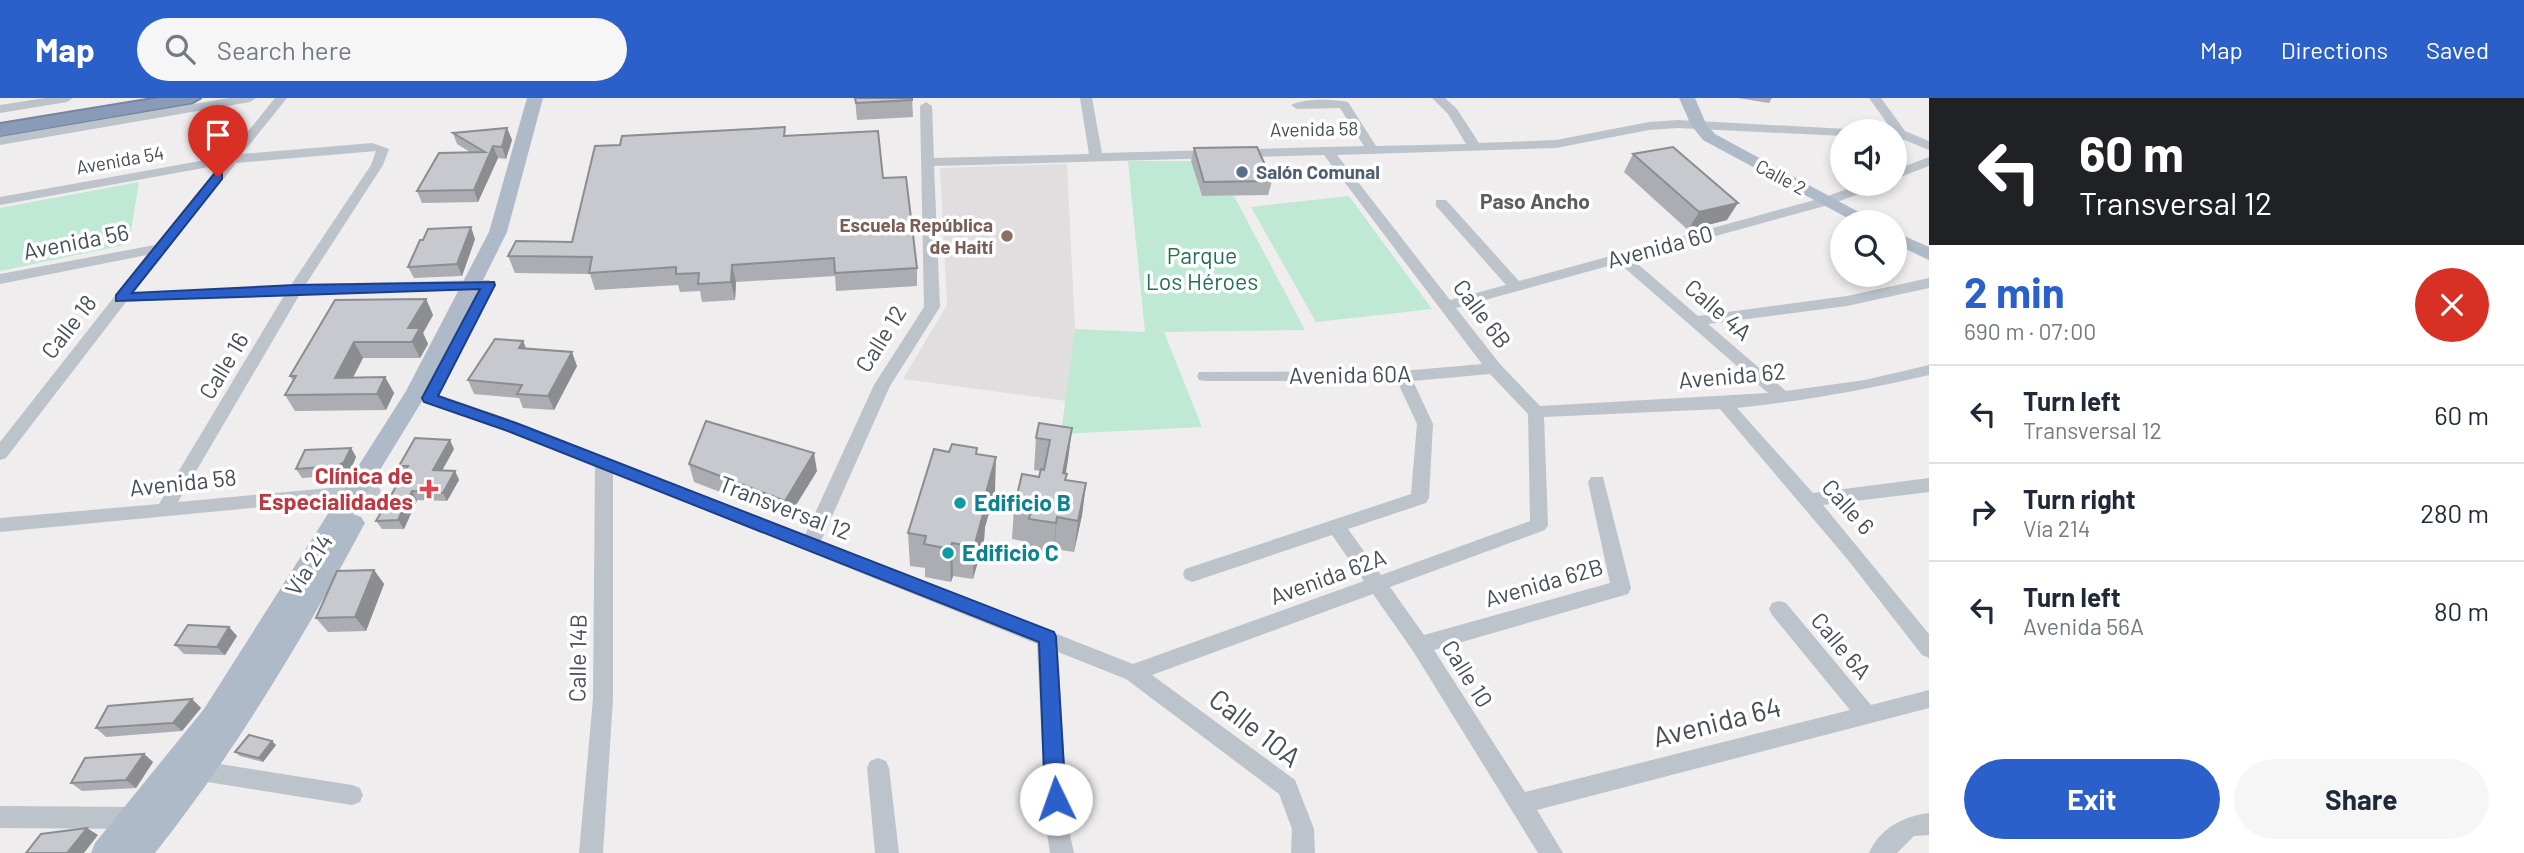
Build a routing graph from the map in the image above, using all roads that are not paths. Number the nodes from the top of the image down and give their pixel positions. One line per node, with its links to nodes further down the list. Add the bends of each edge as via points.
1 (67, 98): 16 (street)
2 (91, 98): 18 (highway)
3 (128, 98): 18 (highway)
4 (191, 98): 17 (highway)
5 (210, 98): 17 (highway)
6 (250, 98): 24 (street)
7 (281, 98): 31 (street, Calle 18)
8 (535, 98): 46 (main road, Vía 214)
9 (547, 98): 46 (main road, Vía 214, via 515,231)
10 (1086, 98): 30 (street)
11 (1438, 98): 25 (street, via 1453,112)
12 (1687, 98): 20 (main road)
13 (1875, 98): 19 (street)
14 (1297, 105): 28 (street, via 1344,105)
15 (926, 106): 33 (street, Calle 12)
16 (0, 109)
17 (76, 118): 21 (highway)
18 (0, 119)
19 (1888, 119)
20 (1699, 125): 22 (street, Avenida 58); 25 (street, Avenida 58, via 1649,126 1556,144); 37 (main road, Calle 2, via 1725,148)
21 (0, 130)
22 (1830, 131)
23 (1907, 137): 26 (street)
24 (0, 141)
25 (1474, 146): 28 (street, Avenida 58)
26 (1929, 146)
27 (372, 147): 31 (street, Avenida 54); 48 (street, Calle 16, via 383,149 377,165)
28 (1372, 149): 29 (street, Avenida 58)
29 (1327, 150): 30 (street, Avenida 58); 50 (street, Calle 6B)
30 (1096, 155): 33 (street, Avenida 58)
31 (232, 159): 36 (street, Avenida 54); 41 (street, Calle 18)
32 (1929, 161): 34 (street)
33 (929, 162): 69 (street, Calle 12, via 932,307 882,385)
34 (1907, 170)
35 (1840, 196): 37 (street, Avenida 60)
36 (0, 201)
37 (1827, 201): 39 (main road, Calle 2); 43 (street, Avenida 60)
38 (1441, 203): 47 (street)
39 (1845, 210)
40 (1907, 243): 42 (main road)
41 (160, 248): 44 (street, Avenida 56); 49 (street, Calle 18)
42 (1929, 254)
43 (1622, 258): 47 (street, Avenida 60); 51 (street, Calle 4A)
44 (0, 279)
45 (1929, 283): 51 (street, via 1847,301)
46 (480, 285): 48 (street); 56 (main road, Vía 214)
47 (1516, 287): 50 (street, Avenida 60)
48 (295, 289): 49 (street); 66 (street, Calle 16)
49 (121, 298): 60 (street, Calle 18)
50 (1446, 306): 52 (street, Calle 6B)
51 (1697, 321): 57 (street, Calle 4A)
52 (1494, 368): 55 (street, Avenida 60A); 59 (street, Calle 6B)
53 (1929, 370): 57 (street, Avenida 62, via 1857,387)
54 (1205, 376): 55 (street, Avenida 60A)
55 (1402, 376): 68 (street, via 1425,424 1420,498)
56 (423, 396): 61 (street, Transversal 12); 64 (main road, Vía 214)
57 (1782, 397): 58 (street, Avenida 62)
58 (1724, 403): 59 (street, Avenida 62); 65 (street, Calle 6)
59 (1536, 412): 71 (street, Avenida 62A, via 1539,525)
60 (0, 454)
61 (604, 464): 69 (street, Transversal 12); 89 (street, Calle 14B, via 603,699)
62 (1597, 482): 74 (street, Avenida 62B, via 1620,588)
63 (1929, 485): 65 (street)
64 (363, 491): 66 (street, Avenida 58); 80 (main road, Vía 214, via 267,669); 84 (main road, Vía 214, via 214,718)
65 (1808, 500): 75 (street, Calle 6, via 1882,584)
66 (165, 509): 67 (street, Avenida 58)
67 (0, 525)
68 (1336, 526): 70 (street); 71 (street, Calle 10)
69 (810, 544): 73 (street, Transversal 12)
70 (1192, 574)
71 (1377, 585): 74 (street, Calle 10); 76 (street, Avenida 62A)
72 (1779, 609): 78 (street, Calle 6A)
73 (1047, 637): 76 (street, Transversal 12); 91 (street)
74 (1420, 645): 82 (street, Calle 10)
75 (1929, 649)
76 (1133, 673): 92 (street, Calle 10A, via 1287,787 1303,829)
77 (1929, 699): 78 (street, Avenida 64)
78 (1866, 714): 82 (street, Avenida 64)
79 (878, 768): 90 (street)
80 (201, 771): 81 (street); 85 (main road, Vía 214)
81 (352, 795)
82 (1520, 804): 93 (street, Calle 10)
83 (0, 817): 84 (street)
84 (136, 818): 85 (street); 87 (main road, Vía 214)
85 (162, 822): 88 (main road, Vía 214)
86 (1929, 824): 94 (street, via 1909,827)
87 (106, 853)
88 (136, 853)
89 (591, 853)
90 (887, 853)
91 (1062, 853)
92 (1303, 853)
93 (1551, 853)
94 (1881, 853)

